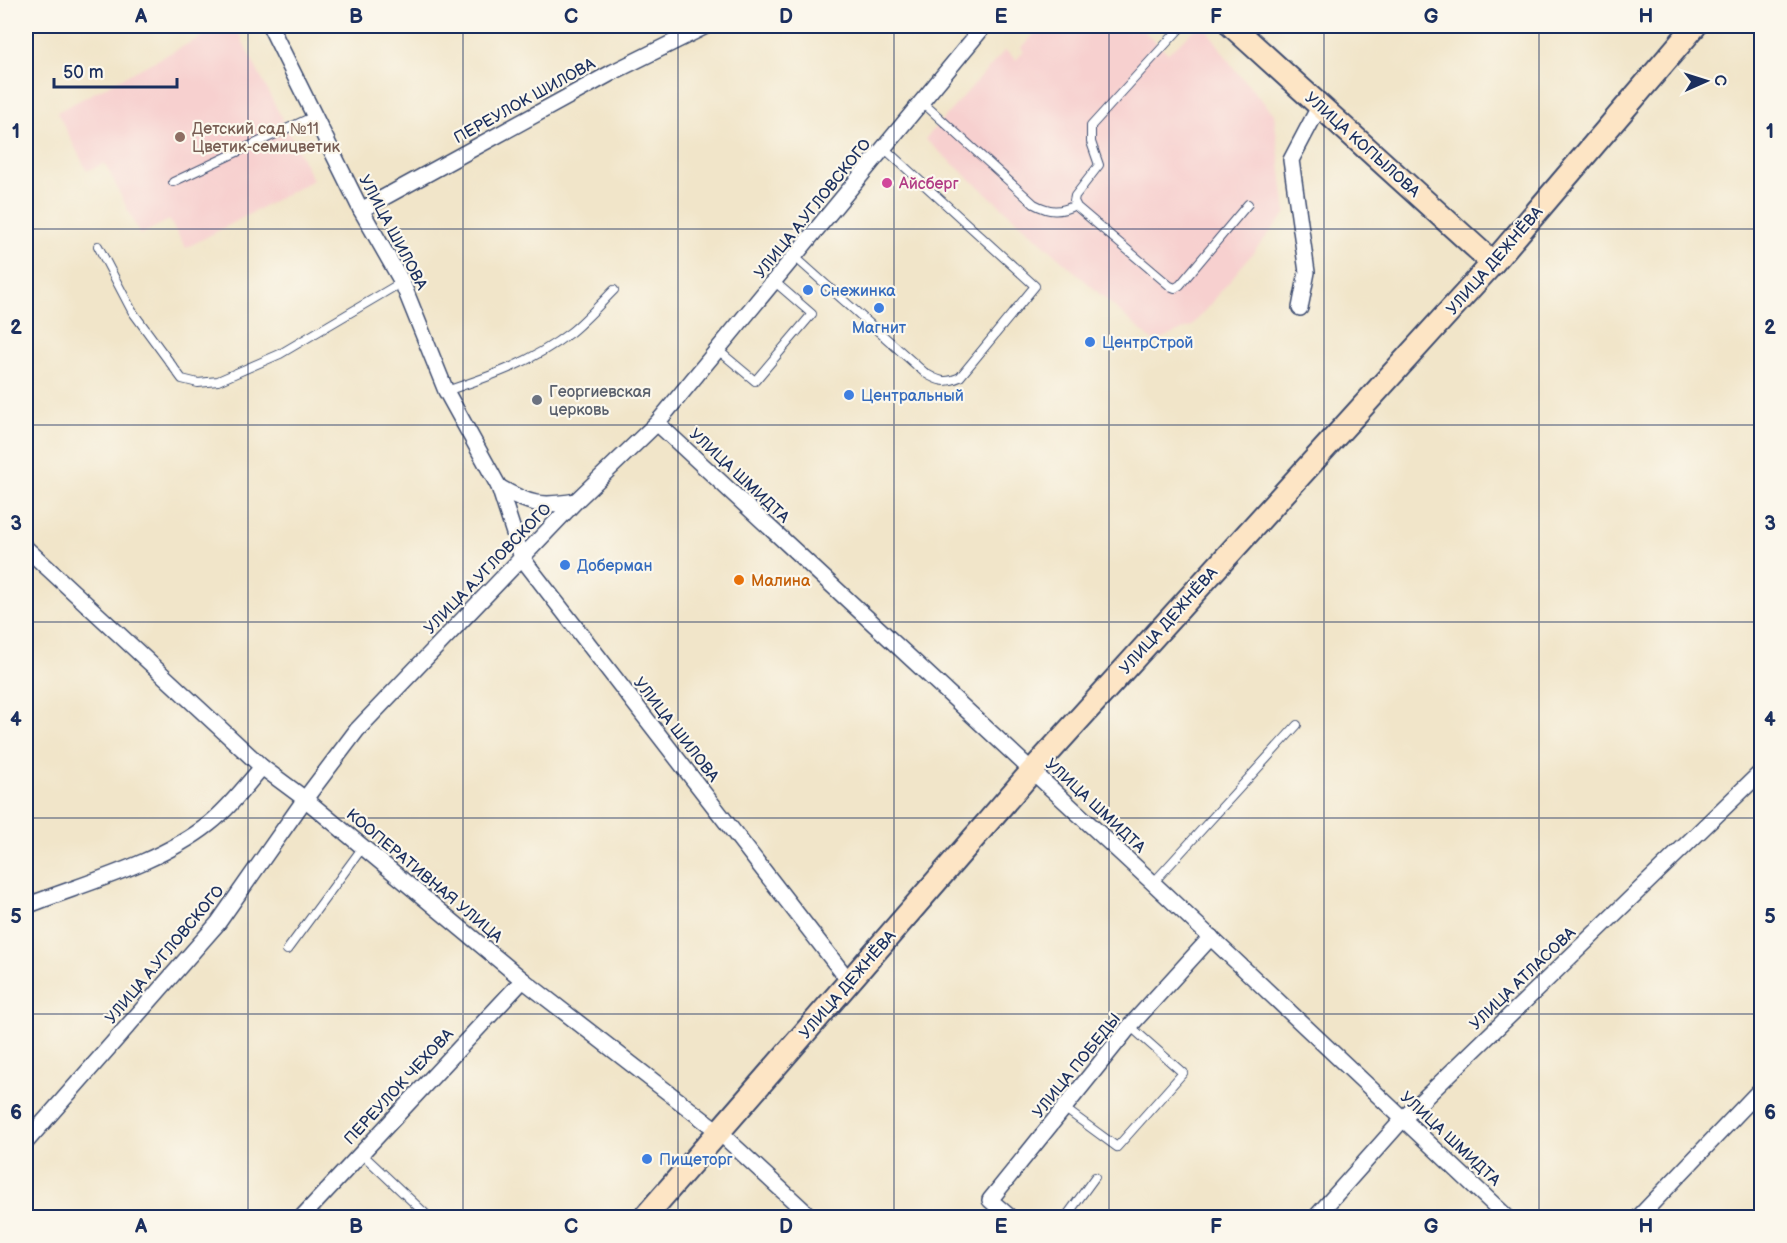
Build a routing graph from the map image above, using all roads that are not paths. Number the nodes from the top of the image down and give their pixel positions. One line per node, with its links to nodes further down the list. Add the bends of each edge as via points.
1 (270, 26): 9 (street, УЛИЦА ШИЛОВА)
2 (706, 26): 14 (street, ПЕРЕУЛОК ШИЛОВА, via 613,72)
3 (984, 26): 7 (street, УЛИЦА А.УГЛОВСКОГО)
4 (1182, 26): 13 (lane, via 1091,126 1091,142 1100,165 1075,196)
5 (1232, 26): 8 (main road, УЛИЦА КОПЫЛОВА)
6 (1695, 26): 17 (main road, УЛИЦА ДЕЖНЁВА)
7 (922, 102): 10 (street, УЛИЦА А.УГЛОВСКОГО); 13 (lane, via 1034,204 1052,211)
8 (1320, 105): 17 (main road, УЛИЦА КОПЫЛОВА); 21 (street, via 1291,160 1307,272)
9 (314, 116): 11 (lane); 14 (street, УЛИЦА ШИЛОВА)
10 (884, 147): 16 (street, УЛИЦА А.УГЛОВСКОГО); 16 (lane, via 1035,286 1021,304 960,377 949,382 937,380)
11 (173, 182)
12 (1248, 204): 13 (lane, via 1175,288)
13 (1075, 205)
14 (361, 210): 18 (street, УЛИЦА ШИЛОВА)
15 (98, 246): 18 (lane, via 132,311 182,380 198,383 218,381 280,354)
16 (795, 257): 19 (street, УЛИЦА А.УГЛОВСКОГО)
17 (1493, 263): 31 (main road, УЛИЦА ДЕЖНЁВА)
18 (402, 282): 23 (street, УЛИЦА ШИЛОВА)
19 (774, 282): 22 (street, УЛИЦА А.УГЛОВСКОГО); 22 (lane, via 812,315 755,381)
20 (614, 290): 23 (lane, via 572,331 540,353 505,372)
21 (1300, 308)
22 (718, 350): 24 (street, УЛИЦА А.УГЛОВСКОГО)
23 (446, 391): 25 (street, УЛИЦА ШИЛОВА)
24 (657, 423): 26 (street, УЛИЦА А.УГЛОВСКОГО); 31 (street, УЛИЦА ШМИДТА)
25 (499, 487): 26 (street, via 545,505); 28 (street, УЛИЦА ШИЛОВА)
26 (576, 501): 28 (street, УЛИЦА А.УГЛОВСКОГО)
27 (26, 548): 30 (street, КООПЕРАТИВНАЯ УЛИЦА)
28 (522, 558): 33 (street, УЛИЦА А.УГЛОВСКОГО, via 357,730); 40 (street, УЛИЦА ШИЛОВА)
29 (1297, 725): 35 (lane)
30 (262, 767): 33 (street, КООПЕРАТИВНАЯ УЛИЦА); 36 (street, via 227,808 170,850)
31 (1032, 771): 35 (street, УЛИЦА ШМИДТА); 40 (main road, УЛИЦА ДЕЖНЁВА)
32 (1761, 771): 44 (street, УЛИЦА АТЛАСОВА)
33 (305, 799): 34 (street, КООПЕРАТИВНАЯ УЛИЦА); 46 (street, УЛИЦА А.УГЛОВСКОГО, via 218,923)
34 (363, 848): 38 (lane); 39 (street, КООПЕРАТИВНАЯ УЛИЦА)
35 (1153, 883): 37 (street, УЛИЦА ШМИДТА)
36 (26, 906)
37 (1211, 937): 41 (street, УЛИЦА ПОБЕДЫ); 44 (street, УЛИЦА ШМИДТА)
38 (287, 950)
39 (523, 980): 45 (street, КООПЕРАТИВНАЯ УЛИЦА); 47 (street, ПЕРЕУЛОК ЧЕХОВА)
40 (849, 981): 45 (main road, УЛИЦА ДЕЖНЁВА)
41 (1130, 1026): 43 (street, УЛИЦА ПОБЕДЫ); 43 (lane, via 1183,1073 1117,1147)
42 (1761, 1088): 57 (street)
43 (1064, 1108): 53 (street, УЛИЦА ПОБЕДЫ, via 990,1200)
44 (1404, 1118): 55 (street, УЛИЦА АТЛАСОВА); 56 (street, УЛИЦА ШМИДТА)
45 (719, 1132): 51 (main road, УЛИЦА ДЕЖНЁВА); 52 (street, КООПЕРАТИВНАЯ УЛИЦА)
46 (26, 1142)
47 (361, 1153): 49 (street, ПЕРЕУЛОК ЧЕХОВА); 50 (lane)
48 (1095, 1178): 54 (lane)
49 (301, 1218)
50 (430, 1218)
51 (644, 1218)
52 (812, 1218)
53 (1011, 1218)
54 (1065, 1218)
55 (1315, 1218)
56 (1508, 1218)
57 (1638, 1218)

